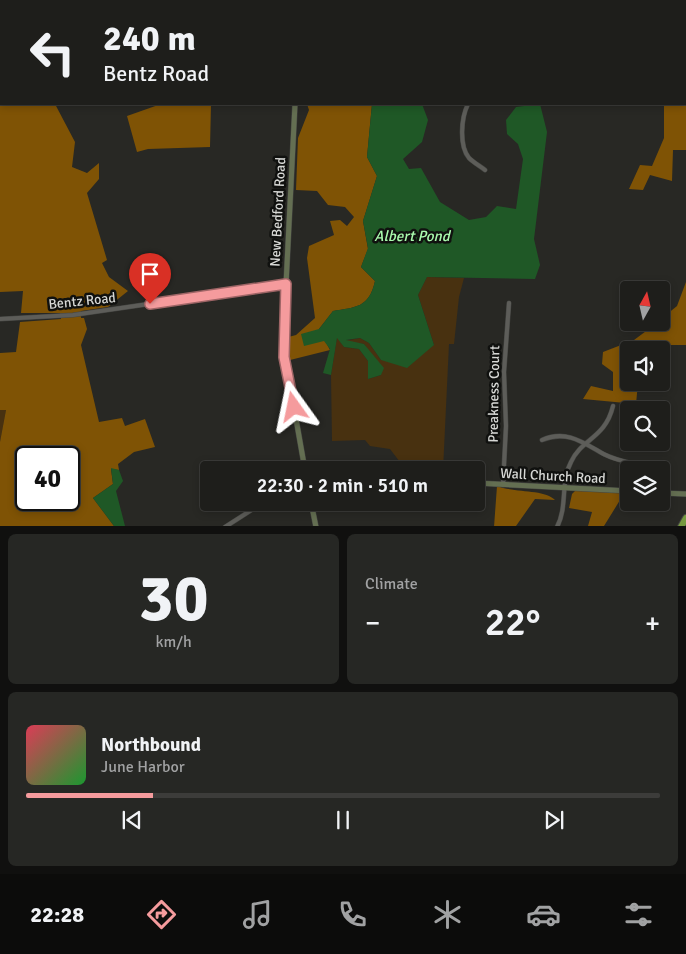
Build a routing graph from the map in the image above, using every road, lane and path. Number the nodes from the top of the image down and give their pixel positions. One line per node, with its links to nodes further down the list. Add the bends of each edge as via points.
1 (295, 105): 4 (street, New Bedford Road)
2 (468, 105): 3 (street, via 464,114 464,150 471,160)
3 (486, 170)
4 (286, 284): 6 (street, Bentz Road, via 72,315); 10 (street, New Bedford Road, via 284,357)
5 (508, 303): 13 (street, Preakness Court)
6 (0, 319)
7 (613, 406): 9 (street, via 604,428)
8 (542, 440): 9 (street, via 569,436)
9 (588, 443): 11 (street, via 606,455); 14 (street, via 570,462)
10 (303, 461)
11 (624, 461)
12 (485, 483): 13 (street, Wall Church Road)
13 (503, 484): 14 (street, Wall Church Road)
14 (565, 487): 15 (street, Wall Church Road); 23 (street, via 564,508)
15 (620, 490)
16 (670, 493): 17 (street)
17 (686, 494)
18 (249, 511): 21 (street)
19 (313, 511): 22 (street)
20 (686, 518): 24 (highway)
21 (225, 526)
22 (316, 526)
23 (557, 526)
24 (681, 526)

